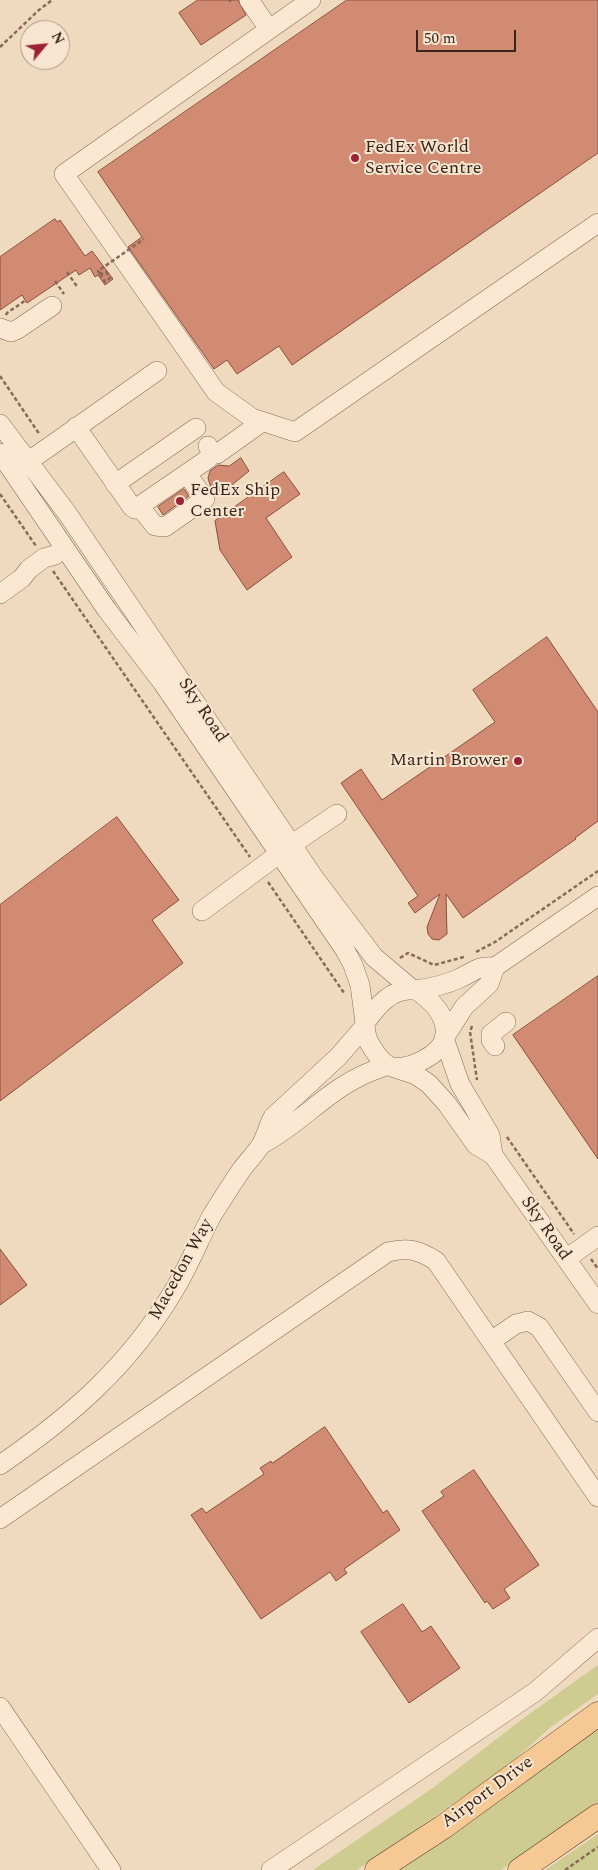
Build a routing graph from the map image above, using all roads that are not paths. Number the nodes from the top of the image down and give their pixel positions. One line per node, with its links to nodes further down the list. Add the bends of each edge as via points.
1 (236, 1): 3 (street)
2 (302, 3): 3 (street)
3 (269, 30): 8 (street, via 64,174 216,392)
4 (598, 222): 8 (street, via 295,432)
5 (59, 301): 6 (street, via 18,329 11,332)
6 (0, 328)
7 (158, 371): 10 (street)
8 (262, 422): 15 (street, via 217,454 210,449 208,459)
9 (0, 424): 13 (street, Sky Road)
10 (76, 427): 13 (street); 16 (street)
11 (196, 428): 16 (street)
12 (0, 453): 14 (street, Sky Road)
13 (29, 461): 14 (street); 21 (street, Sky Road, via 160,649)
14 (13, 473): 18 (street, Sky Road)
15 (187, 474): 17 (street); 17 (street, via 205,499 165,528 156,526)
16 (115, 484): 17 (street, via 132,507)
17 (139, 506)
18 (60, 552): 19 (street, via 44,558); 21 (street, Sky Road, via 162,682)
19 (0, 594)
20 (337, 814): 21 (street)
21 (285, 849): 23 (street); 25 (street, Sky Road, via 374,957); 27 (street, Sky Road, via 353,965 360,985)
22 (598, 896): 24 (street)
23 (202, 911)
24 (496, 967): 25 (street, via 484,966 448,983); 28 (street, via 489,984 464,1006)
25 (414, 990): 27 (street, via 390,995); 28 (street, via 429,999 440,1013)
26 (506, 1022): 29 (street, via 491,1034)
27 (365, 1025): 30 (street, via 372,1048); 31 (street, Macedon Way, via 338,1057 273,1118)
28 (444, 1038): 30 (street, via 432,1055 424,1060 406,1066); 32 (street, Sky Road, via 460,1084 490,1135)
29 (495, 1046)
30 (390, 1066): 31 (street, Macedon Way, via 358,1077 275,1138); 32 (street, Sky Road, via 416,1075 429,1084 476,1145)
31 (262, 1144): 38 (street, Macedon Way, via 224,1196 160,1313 123,1362 73,1411)
32 (493, 1154): 34 (street, Sky Road)
33 (591, 1242): 34 (street)
34 (566, 1259): 35 (street, Sky Road)
35 (598, 1304)
36 (491, 1341): 37 (street, via 516,1324 528,1321 539,1327); 39 (street); 40 (street, via 436,1261 412,1248 388,1252)
37 (598, 1412)
38 (0, 1465)
39 (598, 1497)
40 (0, 1519)
41 (598, 1638): 46 (street, via 535,1692)
42 (0, 1707): 45 (street)
43 (598, 1714): 47 (main road, Airport Drive, via 443,1827)
44 (598, 1816): 48 (main road)
45 (111, 1870)
46 (271, 1870)
47 (377, 1870)
48 (520, 1870)

